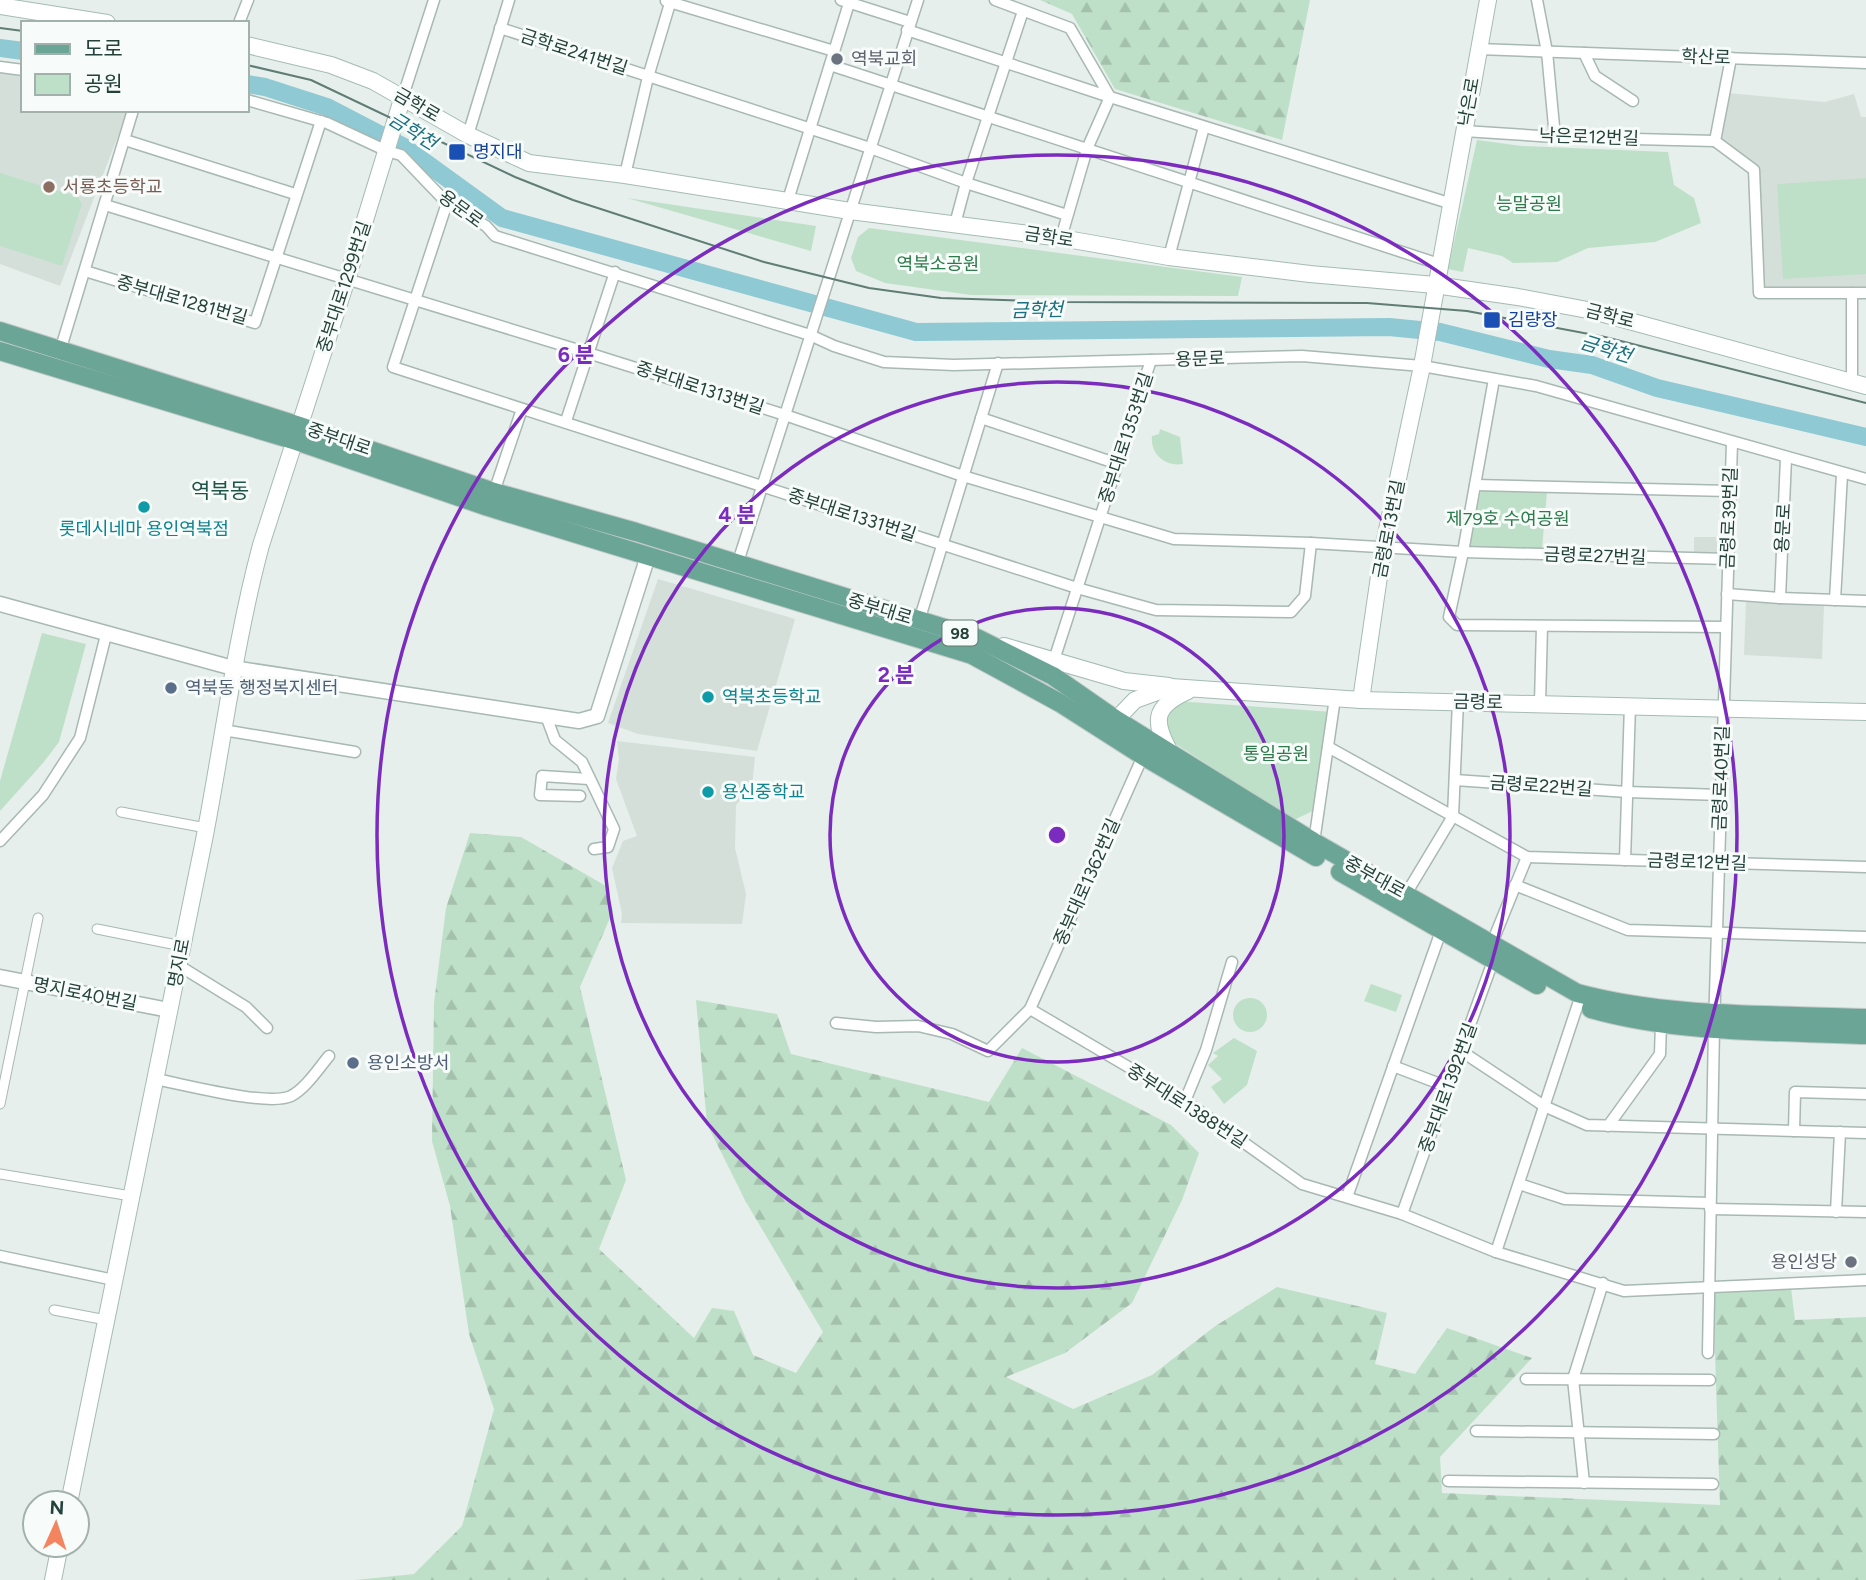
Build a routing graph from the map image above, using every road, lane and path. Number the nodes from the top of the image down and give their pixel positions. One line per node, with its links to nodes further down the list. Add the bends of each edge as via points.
1 (248, 0): 13 (street)
2 (509, 0): 15 (street, 금학로241번길)
3 (918, 0): 14 (street)
4 (995, 0): 11 (street)
5 (1488, 0): 17 (main road, 낙은로)
6 (1537, 0): 19 (street)
7 (431, 1): 32 (street)
8 (668, 1): 18 (street); 27 (street)
9 (847, 1): 14 (street); 18 (street)
10 (0, 6): 12 (main road)
11 (1023, 11): 22 (street); 29 (street, via 1070,28)
12 (94, 21)
13 (240, 21)
14 (909, 26): 22 (street); 28 (street)
15 (500, 28): 27 (street, 금학로241번길); 39 (street, 금학로241번길)
16 (248, 45): 32 (main road, 금학로, via 331,65 373,81)
17 (1479, 49): 19 (street, 학산로); 38 (main road, 낙은로)
18 (834, 51): 24 (street)
19 (1547, 52): 20 (street, 학산로); 40 (street)
20 (1584, 53): 21 (street, 학산로); 31 (street, via 1595,76)
21 (1731, 58): 23 (street, 학산로); 42 (street)
22 (1006, 63): 29 (street); 34 (street)
23 (1866, 63)
24 (830, 65): 28 (street); 37 (street)
25 (0, 67): 26 (street)
26 (21, 70)
27 (648, 77): 37 (street, 금학로241번길); 46 (street)
28 (891, 85): 34 (street); 43 (street)
29 (1110, 97): 36 (street); 44 (street)
30 (248, 100): 35 (street, 용문로)
31 (1633, 101)
32 (401, 102): 39 (main road, 금학로); 45 (main road, 중부대로1299번길)
33 (132, 112): 41 (street)
34 (988, 116): 44 (street); 48 (street)
35 (321, 121): 45 (street, 용문로); 49 (street)
36 (1204, 127): 47 (street); 52 (street)
37 (811, 130): 43 (street, 금학로241번길); 50 (street)
38 (1464, 131): 40 (street, 낙은로12번길); 52 (main road, 낙은로)
39 (468, 135): 46 (main road, 금학로, via 529,163)
40 (1555, 137): 42 (street, 낙은로12번길)
41 (125, 140): 49 (street); 53 (street)
42 (1714, 141): 65 (street, via 1754,170 1759,293)
43 (870, 148): 48 (street, 금학로241번길); 54 (street)
44 (1087, 149): 47 (street); 55 (street)
45 (387, 150): 51 (street, 용문로, via 401,155); 63 (main road, 중부대로1299번길)
46 (625, 175): 50 (main road, 금학로)
47 (1189, 182): 59 (street); 60 (street)
48 (966, 183): 55 (street, 금학로241번길); 56 (street)
49 (295, 194): 58 (street)
50 (788, 201): 54 (main road, 금학로)
51 (447, 203): 62 (street, 용문로, via 495,236); 67 (street)
52 (1452, 204): 60 (main road, 낙은로)
53 (105, 205): 58 (street); 61 (street)
54 (849, 211): 56 (main road, 금학로); 71 (street)
55 (1066, 215): 57 (street)
56 (955, 224): 57 (main road, 금학로)
57 (1061, 238): 59 (main road, 금학로)
58 (275, 257): 61 (street, 중부대로1281번길, via 255,323); 63 (street)
59 (1168, 257): 64 (main road, 금학로)
60 (1439, 264): 64 (main road, 낙은로)
61 (85, 271): 73 (street)
62 (615, 272): 71 (street, 용문로); 74 (street)
63 (347, 279): 67 (street, 중부대로1313번길); 84 (main road, 중부대로1299번길)
64 (1435, 285): 77 (main road, 금령로13번길); 79 (main road, 금학로, via 1593,311)
65 (1852, 293): 66 (street); 68 (street)
66 (1866, 293)
67 (414, 300): 74 (street, 중부대로1313번길); 80 (street, via 393,367)
68 (1852, 311): 69 (street); 79 (street)
69 (1866, 312)
70 (0, 331): 73 (main road, 중부대로 / 98)
71 (810, 335): 76 (street, 용문로, via 884,362); 81 (street)
72 (0, 351): 84 (main road, 중부대로 / 98)
73 (60, 351): 84 (main road, 중부대로 / 98)
74 (589, 353): 81 (street, 중부대로1313번길); 83 (street)
75 (1152, 360): 76 (street, 용문로); 77 (street, 용문로, via 1302,356); 87 (street, 중부대로1353번길)
76 (998, 363): 82 (street)
77 (1423, 363): 78 (street, 용문로); 98 (main road, 금령로13번길)
78 (1494, 379): 85 (street, 용문로, via 1536,386); 92 (street)
79 (1859, 384)
80 (522, 409): 83 (street); 94 (street)
81 (785, 415): 89 (street); 91 (street)
82 (981, 418): 87 (street); 89 (street)
83 (566, 421): 91 (street)
84 (298, 433): 94 (main road, 중부대로 / 98); 100 (main road, 중부대로 / 98, via 488,507); 115 (main road, 명지로, via 261,545)
85 (1732, 442): 86 (street, 용문로); 93 (street, 금령로39번길)
86 (1787, 458): 88 (street, 용문로); 105 (street, 용문로)
87 (1118, 464): 95 (street, 중부대로1353번길)
88 (1842, 474): 90 (street, 용문로); 106 (street)
89 (963, 476): 95 (street); 97 (street)
90 (1866, 479)
91 (762, 485): 97 (street, 중부대로1331번길); 102 (street)
92 (1475, 485): 93 (street); 99 (street)
93 (1730, 491): 101 (street, 금령로39번길)
94 (494, 492): 102 (main road, 중부대로 / 98)
95 (1101, 516): 96 (street, 중부대로1353번길, via 1174,539); 103 (street, 중부대로1353번길)
96 (1311, 543): 98 (street, 중부대로1353번길); 103 (street, via 1305,596 1291,612 1156,610)
97 (943, 544): 103 (street, 중부대로1331번길); 109 (street)
98 (1383, 549): 99 (street, 금령로27번길); 119 (main road, 금령로13번길)
99 (1463, 552): 101 (street, 금령로27번길); 110 (street, via 1448,617 1458,625)
100 (648, 556): 125 (street, via 597,716 579,721); 126 (main road, 중부대로 / 98, via 972,656)
101 (1728, 559): 104 (street, 금령로39번길)
102 (737, 565): 109 (main road, 중부대로 / 98)
103 (1077, 588): 114 (street, 중부대로1353번길)
104 (1727, 594): 105 (street, 금령로39번길); 111 (street, 금령로39번길)
105 (1780, 598): 106 (street, 금령로39번길)
106 (1835, 600): 107 (street, 금령로39번길)
107 (1866, 601)
108 (0, 604): 112 (street)
109 (919, 621): 113 (main road, 중부대로 / 98)
110 (1542, 626): 111 (street); 121 (street)
111 (1726, 627): 123 (street, 금령로39번길)
112 (106, 635): 115 (street); 140 (street, via 80,737 43,795)
113 (977, 638): 114 (main road); 126 (main road, 중부대로 / 98, via 1053,676)
114 (1054, 660): 116 (main road, via 1124,681)
115 (233, 668): 125 (street); 127 (main road, 명지로)
116 (1171, 687): 117 (main road, 금령로); 126 (main road, 금령로, via 1135,700)
117 (1194, 688): 118 (main road, 금령로); 130 (main road, via 1170,699 1159,714 1159,733)
118 (1335, 698): 119 (main road, 금령로); 128 (street)
119 (1361, 700): 120 (main road, 금령로)
120 (1458, 701): 121 (main road, 금령로); 133 (street)
121 (1540, 703): 122 (main road, 금령로)
122 (1630, 705): 123 (main road, 금령로); 134 (street)
123 (1723, 707): 124 (main road, 금령로); 135 (street, 금령로40번길)
124 (1866, 712)
125 (546, 716): 132 (street, via 555,740 582,762)
126 (1110, 726): 130 (main road, 중부대로 / 98); 131 (main road, 중부대로 / 98)
127 (223, 730): 129 (street); 139 (main road, 명지로)
128 (1328, 747): 138 (street, 금령로12번길); 141 (street)
129 (355, 752)
130 (1171, 754): 141 (main road, 중부대로 / 98)
131 (1143, 756): 151 (main road, 중부대로 / 98); 161 (street, 중부대로1362번길)
132 (589, 779): 136 (street, via 542,776 535,795); 142 (street, via 614,829 608,848)
133 (1455, 780): 134 (street, 금령로22번길); 138 (street)
134 (1627, 792): 135 (street, 금령로22번길); 144 (street)
135 (1720, 795): 145 (street, 금령로40번길)
136 (580, 796)
137 (121, 812): 139 (street)
138 (1453, 816): 143 (street, 금령로12번길); 148 (street)
139 (206, 828): 154 (main road, 명지로)
140 (0, 841)
141 (1314, 842): 148 (main road, 중부대로 / 98)
142 (594, 849)
143 (1527, 857): 144 (street, 금령로12번길); 147 (street)
144 (1625, 860): 145 (street, 금령로12번길)
145 (1719, 863): 146 (street, 금령로12번길); 152 (street, 금령로40번길)
146 (1866, 867)
147 (1516, 886): 152 (street, via 1628,930); 155 (street)
148 (1406, 894): 155 (main road, 중부대로 / 98)
149 (38, 918): 159 (street)
150 (97, 929): 154 (street)
151 (1441, 931): 155 (main road, 중부대로 / 98); 171 (street)
152 (1717, 932): 153 (street); 164 (street, 금령로40번길)
153 (1866, 937)
154 (182, 946): 157 (main road, 명지로)
155 (1492, 952): 160 (main road, 중부대로 / 98, via 1537,986); 164 (main road, 중부대로 / 98, via 1577,993); 169 (street, 중부대로1392번길)
156 (1233, 962): 175 (street)
157 (178, 965): 162 (main road, 명지로); 167 (street, via 246,1007)
158 (0, 977): 159 (street, 명지로40번길)
159 (26, 982): 162 (street, 명지로40번길); 176 (street)
160 (1578, 1004): 166 (main road, 중부대로 / 98); 177 (street)
161 (1030, 1009): 165 (street, via 988,1051 952,1034 918,1026); 175 (street, 중부대로1388번길)
162 (169, 1010): 172 (main road, 명지로)
163 (1866, 1018): 164 (main road, 중부대로 / 98)
164 (1714, 1020): 166 (main road, 중부대로 / 98); 168 (main road, 중부대로 / 98); 179 (street, 금령로40번길)
165 (836, 1023)
166 (1661, 1024): 178 (street, via 1660,1054)
167 (267, 1028)
168 (1866, 1035)
169 (1461, 1051): 173 (street, 중부대로1392번길); 177 (street)
170 (330, 1056): 172 (street, via 300,1089 278,1100)
171 (1393, 1066): 173 (street); 186 (street)
172 (155, 1079): 185 (main road, 명지로)
173 (1447, 1087): 190 (street, 중부대로1392번길)
174 (1866, 1094): 180 (street, via 1795,1092)
175 (1185, 1101): 186 (street, 중부대로1388번길, via 1302,1184)
176 (0, 1104)
177 (1544, 1106): 178 (street, via 1587,1125); 184 (street)
178 (1608, 1126): 179 (street)
179 (1712, 1129): 180 (street); 187 (street, 금령로40번길)
180 (1794, 1131): 181 (street)
181 (1839, 1132): 182 (street); 188 (street)
182 (1866, 1133)
183 (0, 1174): 185 (street)
184 (1519, 1184): 187 (street, via 1565,1199); 191 (street)
185 (131, 1196): 193 (main road, 명지로)
186 (1347, 1196): 190 (street, 중부대로1388번길)
187 (1710, 1206): 188 (street); 196 (street, 금령로40번길)
188 (1836, 1212): 189 (street)
189 (1866, 1212)
190 (1402, 1214): 191 (street, 중부대로1388번길)
191 (1496, 1252): 195 (street, 중부대로1388번길)
192 (0, 1256): 193 (street)
193 (114, 1280): 198 (main road, 명지로)
194 (1866, 1280): 196 (street, 중부대로1388번길)
195 (1603, 1283): 196 (street, 중부대로1388번길, via 1624,1291); 201 (street)
196 (1710, 1286): 199 (street, 금령로40번길)
197 (54, 1310): 198 (street)
198 (106, 1321): 209 (main road, 명지로)
199 (1708, 1353)
200 (1526, 1379): 201 (street)
201 (1573, 1379): 202 (street); 204 (street)
202 (1710, 1380)
203 (1476, 1431): 204 (street)
204 (1578, 1432): 205 (street); 207 (street)
205 (1714, 1434)
206 (1448, 1481): 207 (street)
207 (1584, 1483): 208 (street)
208 (1713, 1484)
209 (72, 1489)
210 (57, 1559): 211 (main road)
211 (53, 1580)

